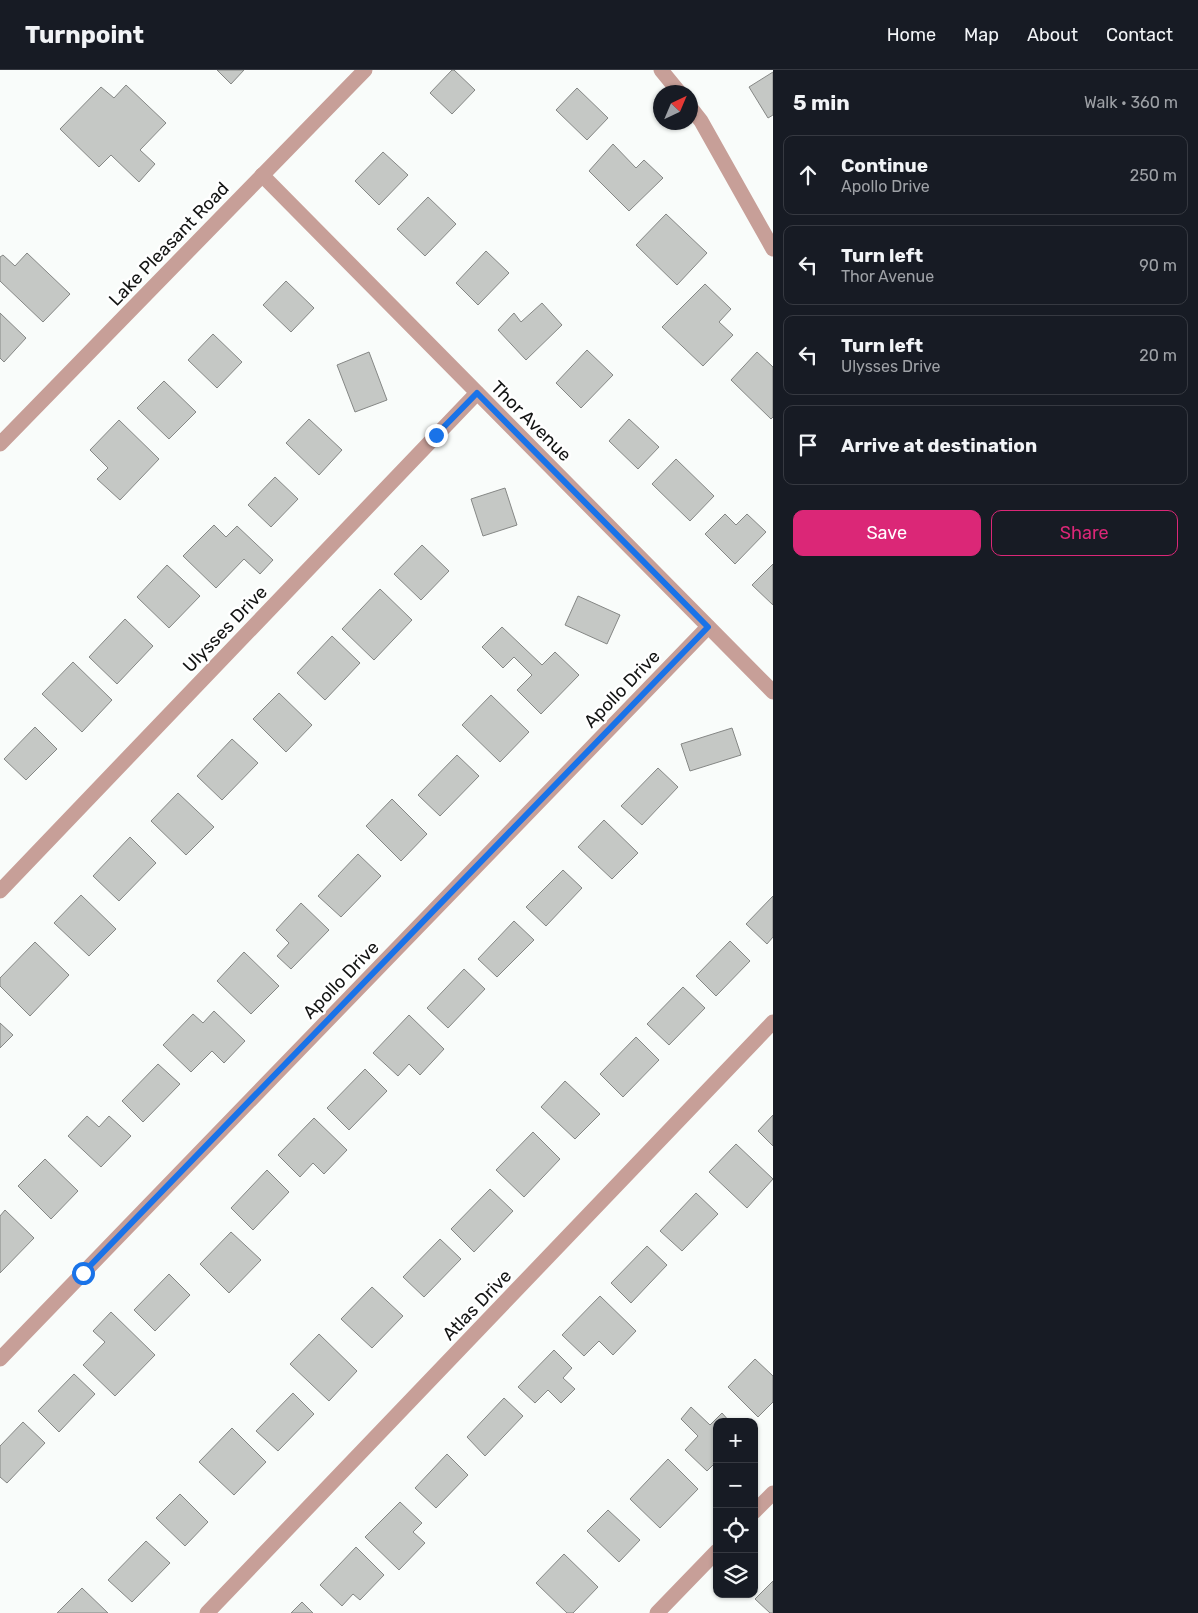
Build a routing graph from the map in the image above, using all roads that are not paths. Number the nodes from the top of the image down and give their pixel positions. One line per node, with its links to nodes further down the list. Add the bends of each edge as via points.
1 (365, 70): 5 (street, Lake Pleasant Road)
2 (661, 70): 3 (street)
3 (673, 85)
4 (698, 117): 6 (street)
5 (262, 175): 7 (street, Thor Avenue); 8 (street, Lake Pleasant Road)
6 (773, 249)
7 (477, 393): 9 (street, Thor Avenue); 11 (street, Ulysses Drive)
8 (0, 444)
9 (708, 627): 10 (street, Thor Avenue); 13 (street, Apollo Drive)
10 (773, 692)
11 (0, 891)
12 (773, 1022): 17 (street, Atlas Drive)
13 (0, 1359)
14 (773, 1493): 15 (street)
15 (758, 1508)
16 (715, 1553): 18 (street)
17 (207, 1613)
18 (657, 1613)

